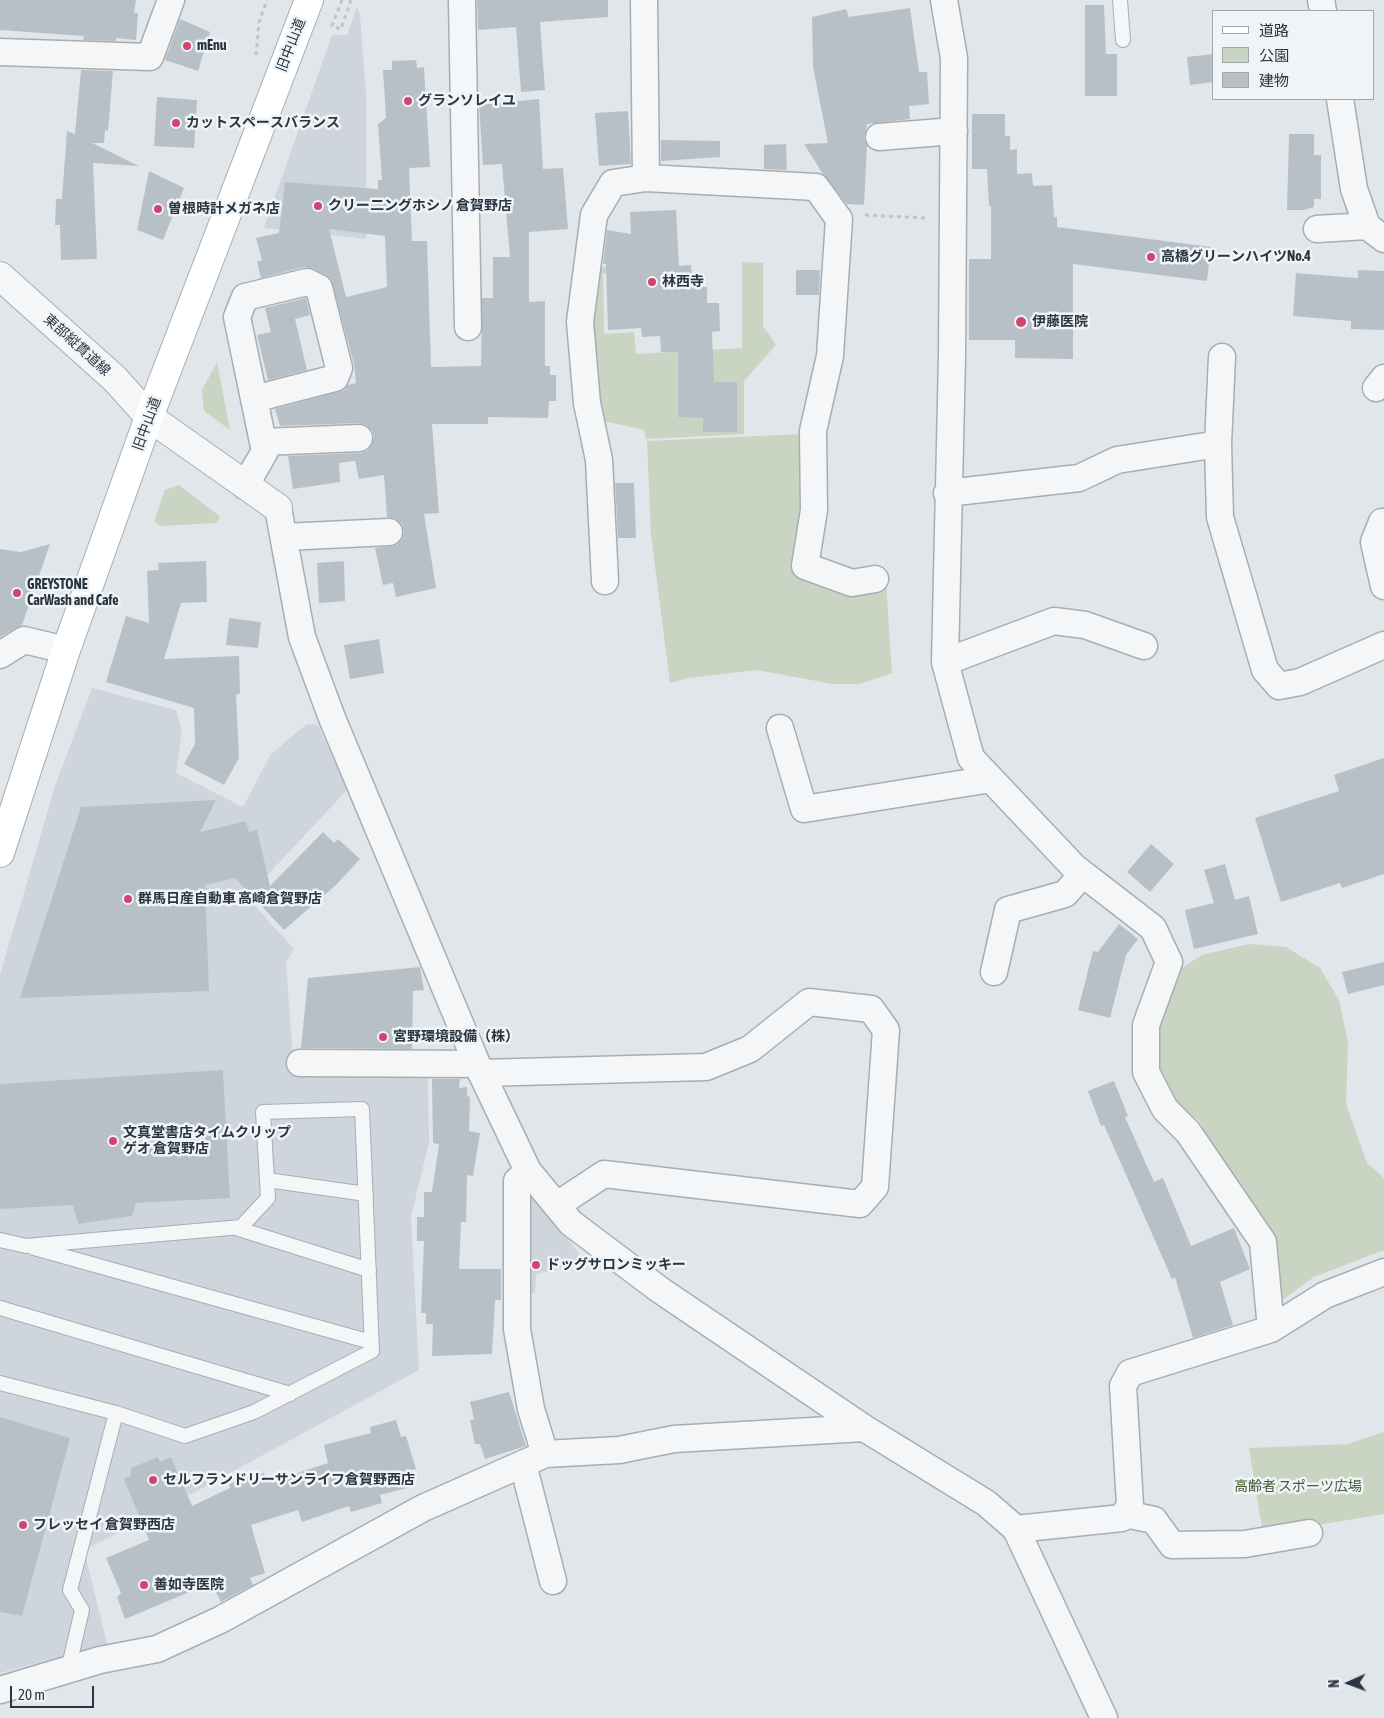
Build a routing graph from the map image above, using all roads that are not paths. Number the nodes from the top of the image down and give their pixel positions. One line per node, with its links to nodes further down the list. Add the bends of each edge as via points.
1 (172, 0): 8 (street, via 150,57)
2 (309, 0): 19 (main road, 旧中山道)
3 (462, 0): 16 (street)
4 (644, 0): 12 (street)
5 (944, 0): 10 (street, via 954,58)
6 (1120, 0): 7 (lane)
7 (1123, 40)
8 (0, 52)
9 (1340, 100): 14 (street, via 1354,189)
10 (954, 132): 11 (street); 24 (street)
11 (879, 137)
12 (646, 178): 29 (street, via 816,187 837,214 830,356 813,431 814,510 804,566 852,583); 30 (street, via 613,183 594,215 580,322 587,403 599,460)
13 (1317, 229): 14 (street)
14 (1376, 233)
15 (0, 276): 19 (street, 東部縦貫道線, via 115,379)
16 (468, 327)
17 (1222, 357): 22 (street)
18 (254, 399): 18 (street, via 237,317 244,297 307,282 319,288 339,368 335,378); 21 (street)
19 (149, 417): 23 (street, 東部縦貫道線); 34 (main road, 旧中山道)
20 (359, 438): 21 (street)
21 (263, 442): 23 (street, via 265,451)
22 (1218, 444): 24 (street, via 1117,460 1079,478); 32 (street, via 1220,517 1265,670 1279,686 1300,682)
23 (244, 486): 25 (street, 東部縦貫道線)
24 (947, 493): 36 (street)
25 (278, 508): 28 (street)
26 (1384, 522): 31 (street, via 1374,542)
27 (389, 532): 28 (street)
28 (284, 537): 43 (street, via 302,637 364,799)
29 (875, 579)
30 (605, 581)
31 (1384, 586)
32 (1384, 645)
33 (1144, 646): 36 (street, via 1085,625 1054,621)
34 (66, 650): 35 (street, via 24,640); 39 (main road, 旧中山道)
35 (0, 655)
36 (945, 662): 38 (street, via 971,758)
37 (780, 728): 38 (street, via 804,809)
38 (991, 779): 40 (street)
39 (0, 853)
40 (1083, 874): 41 (street, via 1064,894 1008,910); 54 (street, via 1153,928 1168,962 1146,1025 1146,1072 1165,1109 1188,1132 1263,1242)
41 (994, 972)
42 (300, 1063): 43 (street)
43 (479, 1068): 44 (street); 47 (street, via 706,1067 750,1049 809,1002 872,1009 886,1030 875,1187 860,1204 604,1174)
44 (528, 1171): 47 (street); 60 (street, via 516,1181 517,1329 532,1409)
45 (267, 1180): 46 (lane); 46 (lane, via 263,1112 362,1109); 48 (lane, via 268,1198 241,1227)
46 (366, 1194): 51 (lane)
47 (557, 1205): 59 (street, via 571,1223 660,1290)
48 (236, 1228): 50 (lane); 51 (lane)
49 (0, 1240): 50 (lane)
50 (26, 1246): 55 (lane)
51 (369, 1270): 55 (lane)
52 (1384, 1272): 54 (street, via 1325,1295)
53 (0, 1308): 57 (lane)
54 (1271, 1329): 61 (street, via 1130,1373 1123,1386 1130,1505)
55 (371, 1342): 57 (lane, via 372,1350)
56 (0, 1383): 58 (lane)
57 (290, 1394): 58 (lane, via 254,1412 184,1436)
58 (116, 1413): 65 (lane, via 70,1590 82,1610)
59 (864, 1428): 60 (street, via 674,1438 619,1450); 62 (street, via 986,1504)
60 (534, 1459): 64 (street); 65 (street, via 422,1508 220,1620 157,1649)
61 (1125, 1514): 62 (street, via 1122,1518); 63 (street, via 1154,1520 1172,1546 1245,1544)
62 (1016, 1529): 67 (street)
63 (1309, 1533)
64 (553, 1582)
65 (68, 1670): 66 (street)
66 (0, 1690)
67 (1104, 1718)

